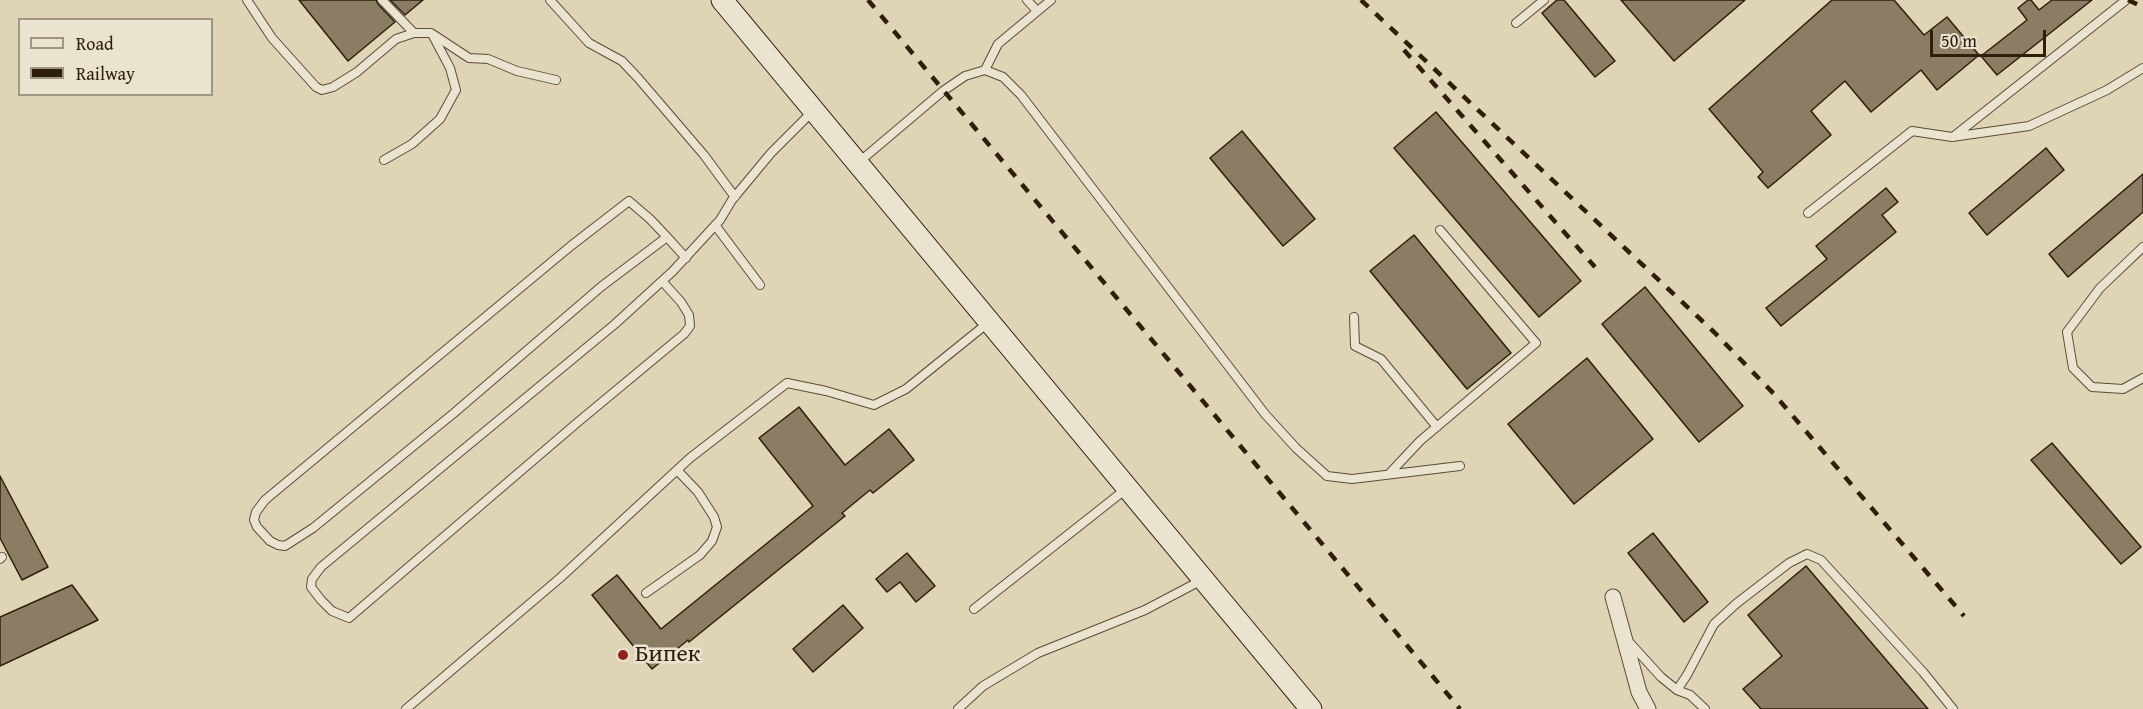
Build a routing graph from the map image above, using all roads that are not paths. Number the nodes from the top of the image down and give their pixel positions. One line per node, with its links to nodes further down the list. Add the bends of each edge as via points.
1 (247, 0): 11 (lane, via 272,38 322,90 357,72 396,39)
2 (382, 0): 11 (lane)
3 (550, 0): 20 (lane, via 589,44 630,70)
4 (722, 0): 16 (main road)
5 (1027, 0): 9 (lane)
6 (1051, 0): 9 (lane)
7 (1544, 0): 10 (lane)
8 (2126, 0): 17 (lane)
9 (1037, 11): 14 (lane, via 998,44)
10 (1516, 23)
11 (414, 33): 12 (lane)
12 (431, 33): 15 (lane, via 469,58 488,59); 18 (lane, via 450,68 456,90 440,119 412,144)
13 (2143, 68): 17 (lane, via 2107,90 2029,126)
14 (986, 70): 19 (lane, via 965,76 944,90); 35 (lane, via 1003,77 1021,95 1265,414 1296,448 1327,476 1352,479)
15 (556, 80)
16 (813, 110): 19 (main road); 20 (lane)
17 (1952, 137): 21 (lane, via 1912,132)
18 (384, 160)
19 (858, 164): 30 (main road)
20 (735, 197): 22 (lane)
21 (1808, 213)
22 (715, 225): 26 (lane); 28 (lane)
23 (1440, 230): 32 (lane, via 1536,343)
24 (667, 237): 24 (lane, via 629,201 265,500 256,512 257,527 270,541 285,546 313,528 602,286); 26 (lane)
25 (2143, 247): 31 (lane, via 2100,288 2067,332 2073,368 2092,387 2123,389)
26 (686, 258): 27 (lane)
27 (662, 281): 27 (lane, via 321,567 311,587 321,600 332,611 349,618 684,334 690,326 689,315)
28 (760, 285)
29 (1354, 317): 32 (lane, via 1355,346 1381,359)
30 (989, 322): 34 (lane, via 906,389 874,405 787,383); 36 (main road)
31 (2143, 378)
32 (1437, 427): 35 (lane)
33 (1460, 466): 35 (lane)
34 (677, 470): 38 (lane, via 698,492 717,527 700,555); 43 (lane, via 560,578)
35 (1389, 474)
36 (1127, 488): 37 (main road); 40 (lane)
37 (1203, 579): 44 (lane, via 1134,615 1038,653 983,686); 45 (main road)
38 (646, 593)
39 (1613, 597): 41 (street)
40 (974, 609)
41 (1623, 636): 42 (lane); 46 (street, via 1639,692)
42 (1677, 690): 47 (lane); 48 (lane, via 1714,624 1789,563 1807,554 1821,560)
43 (406, 709)
44 (958, 709)
45 (1311, 709)
46 (1648, 709)
47 (1705, 709)
48 (1953, 709)

